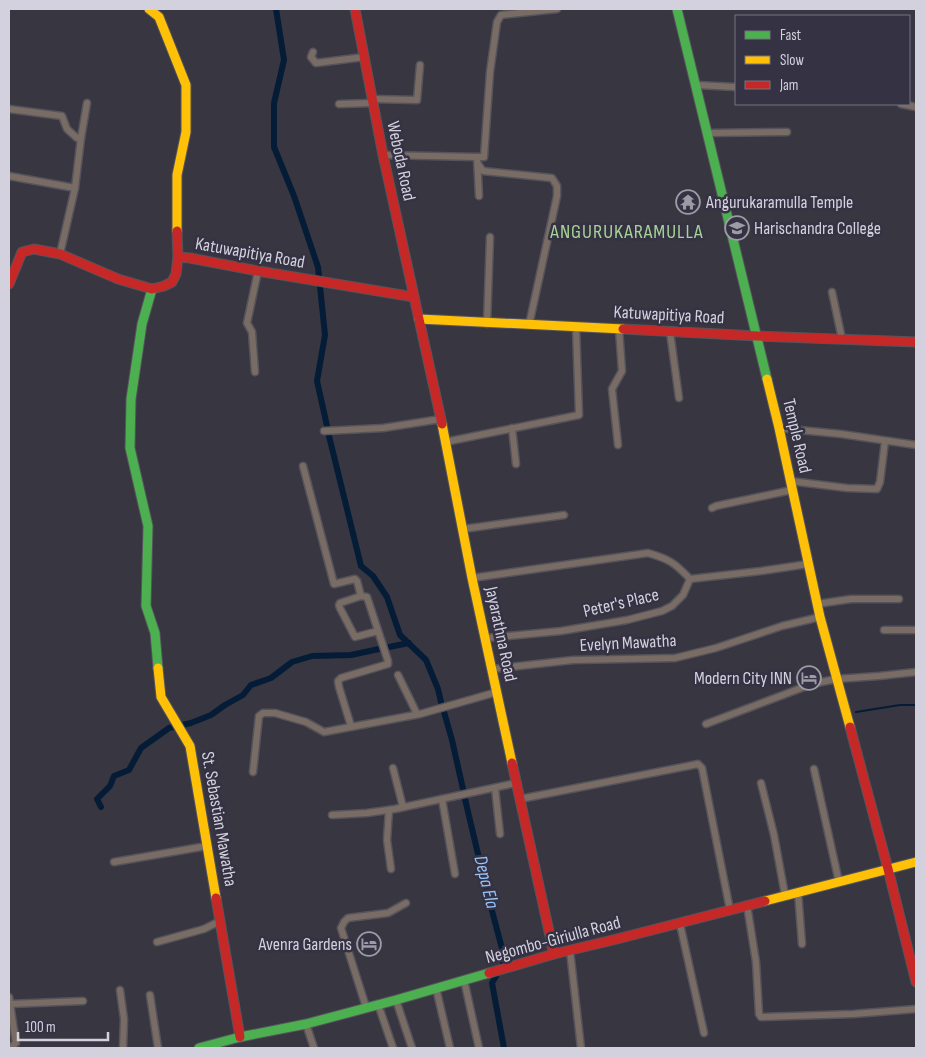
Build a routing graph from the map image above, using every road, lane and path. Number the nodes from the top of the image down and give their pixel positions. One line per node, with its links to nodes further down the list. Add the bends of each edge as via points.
1 (149, 9): 24 (street, via 159,17 186,85 186,132 177,175)
2 (355, 9): 6 (street, Weboda Road)
3 (557, 9): 18 (street, via 501,15 497,22 484,157)
4 (678, 9): 8 (street, Temple Road)
5 (313, 52): 6 (street, via 311,58 316,63)
6 (364, 57): 10 (street, Weboda Road)
7 (420, 65): 10 (street, via 417,100)
8 (696, 85): 9 (street); 15 (street, Temple Road)
9 (735, 87)
10 (372, 101): 12 (street); 17 (street, Weboda Road)
11 (87, 103): 16 (street)
12 (339, 104)
13 (9, 109): 16 (street, via 62,116 67,129)
14 (787, 132): 15 (street)
15 (707, 133): 36 (street, Temple Road)
16 (81, 138): 20 (street)
17 (383, 155): 18 (street); 29 (street, Weboda Road)
18 (477, 160): 21 (street); 32 (street, via 483,171 552,178 557,186)
19 (9, 176): 20 (street)
20 (75, 188): 23 (street)
21 (479, 196)
22 (490, 237): 31 (street)
23 (60, 254): 26 (street, via 34,249 22,252); 27 (street, via 118,280)
24 (178, 258): 25 (street, Katuwapitiya Road); 27 (street, Katuwapitiya Road, via 172,282)
25 (258, 271): 29 (street, Katuwapitiya Road); 39 (street, via 247,323 252,332)
26 (9, 284)
27 (152, 289): 86 (street, St. Sebastian Mawatha, via 142,324 131,399 130,448 148,526 146,606 155,633 161,697 190,746)
28 (832, 292): 37 (street)
29 (414, 297): 30 (street, Weboda Road)
30 (419, 319): 31 (street, Katuwapitiya Road); 41 (street, Jayarathna Road)
31 (488, 324): 32 (street, Katuwapitiya Road)
32 (528, 324): 33 (street, Katuwapitiya Road)
33 (576, 327): 34 (street, Katuwapitiya Road); 42 (street, via 579,415)
34 (619, 329): 35 (street, Katuwapitiya Road); 47 (street, via 622,371 612,389)
35 (670, 332): 36 (street, Katuwapitiya Road); 40 (street)
36 (757, 336): 37 (street, Katuwapitiya Road); 43 (street, Temple Road)
37 (842, 340): 38 (street, Katuwapitiya Road)
38 (916, 342)
39 (255, 372)
40 (678, 398)
41 (441, 419): 44 (street, via 383,428); 46 (street, Jayarathna Road)
42 (512, 428): 46 (street); 49 (street)
43 (779, 428): 45 (street); 51 (street, Temple Road)
44 (324, 431)
45 (885, 440): 48 (street); 51 (street, via 877,489)
46 (445, 442): 54 (street, Jayarathna Road)
47 (618, 445)
48 (916, 445)
49 (516, 464)
50 (303, 466): 58 (street, via 334,584 355,580)
51 (791, 485): 52 (street); 55 (street, Temple Road)
52 (712, 508)
53 (564, 515): 54 (street)
54 (463, 529): 56 (street, Jayarathna Road)
55 (808, 564): 57 (street); 60 (street, Temple Road)
56 (472, 578): 57 (street, via 648,553 678,566); 65 (street, Jayarathna Road)
57 (690, 579): 65 (street, Peter's Place, via 678,600 662,611 560,631)
58 (361, 596): 64 (street, via 367,597); 64 (street, via 340,603 340,608 355,638)
59 (899, 599): 60 (street, via 851,599)
60 (817, 604): 61 (street, Temple Road)
61 (820, 617): 66 (street, Evelyn Mawatha, via 675,658 573,660); 69 (street, Temple Road)
62 (884, 630): 63 (street)
63 (916, 630)
64 (378, 631): 73 (street, via 388,664 338,681)
65 (486, 638): 66 (street, Jayarathna Road)
66 (492, 669): 70 (street, Jayarathna Road)
67 (916, 672): 69 (street)
68 (398, 675): 71 (street)
69 (836, 678): 72 (street); 90 (street, Temple Road)
70 (497, 692): 71 (street); 77 (street, Jayarathna Road)
71 (416, 714): 73 (street)
72 (706, 724)
73 (351, 726): 76 (street, via 324,732 306,722 275,713 263,714 259,716)
74 (393, 768): 82 (street)
75 (814, 769): 92 (street)
76 (253, 772)
77 (516, 783): 79 (street); 81 (street, Jayarathna Road)
78 (761, 783): 94 (street)
79 (494, 788): 80 (street); 85 (street)
80 (442, 799): 82 (street); 91 (street)
81 (520, 799): 97 (street, via 698,764 702,768); 103 (street, Jayarathna Road)
82 (403, 807): 83 (street)
83 (389, 810): 84 (street); 89 (street)
84 (332, 815)
85 (500, 834)
86 (207, 846): 87 (street); 98 (street, St. Sebastian Mawatha)
87 (114, 862)
88 (916, 862): 90 (street, Negombo-Giriulla Road)
89 (391, 869)
90 (888, 869): 92 (street, Negombo-Giriulla Road); 105 (street, Temple Road)
91 (455, 874)
92 (839, 882): 93 (street, Negombo-Giriulla Road)
93 (798, 892): 94 (street, Negombo-Giriulla Road); 101 (street)
94 (785, 895): 96 (street, Negombo-Giriulla Road)
95 (406, 904): 113 (street, via 388,913 348,918 341,928)
96 (747, 905): 97 (street, Negombo-Giriulla Road); 114 (street, via 761,1017)
97 (730, 910): 99 (street, Negombo-Giriulla Road)
98 (220, 921): 100 (street, via 204,929); 117 (street, St. Sebastian Mawatha)
99 (680, 924): 102 (street, Negombo-Giriulla Road); 116 (street)
100 (156, 942)
101 (802, 944)
102 (570, 951): 103 (street, Negombo-Giriulla Road); 127 (street)
103 (554, 954): 104 (street, Negombo-Giriulla Road)
104 (464, 980): 106 (street, Negombo-Giriulla Road); 126 (street)
105 (916, 982)
106 (436, 988): 109 (street, Negombo-Giriulla Road); 125 (street)
107 (120, 990): 119 (street)
108 (150, 995): 120 (street)
109 (396, 1000): 112 (street, Negombo-Giriulla Road); 124 (street)
110 (9, 1001): 111 (street); 118 (street, via 16,1043)
111 (83, 1001)
112 (378, 1004): 113 (street, Negombo-Giriulla Road); 123 (street)
113 (366, 1007): 115 (street, Negombo-Giriulla Road)
114 (916, 1008)
115 (306, 1024): 117 (street, Negombo-Giriulla Road); 122 (street)
116 (704, 1033)
117 (240, 1037): 121 (street, Negombo-Giriulla Road)
118 (10, 1048)
119 (124, 1048)
120 (158, 1048)
121 (199, 1048)
122 (314, 1048)
123 (393, 1048)
124 (412, 1048)
125 (450, 1048)
126 (479, 1048)
127 (581, 1048)

